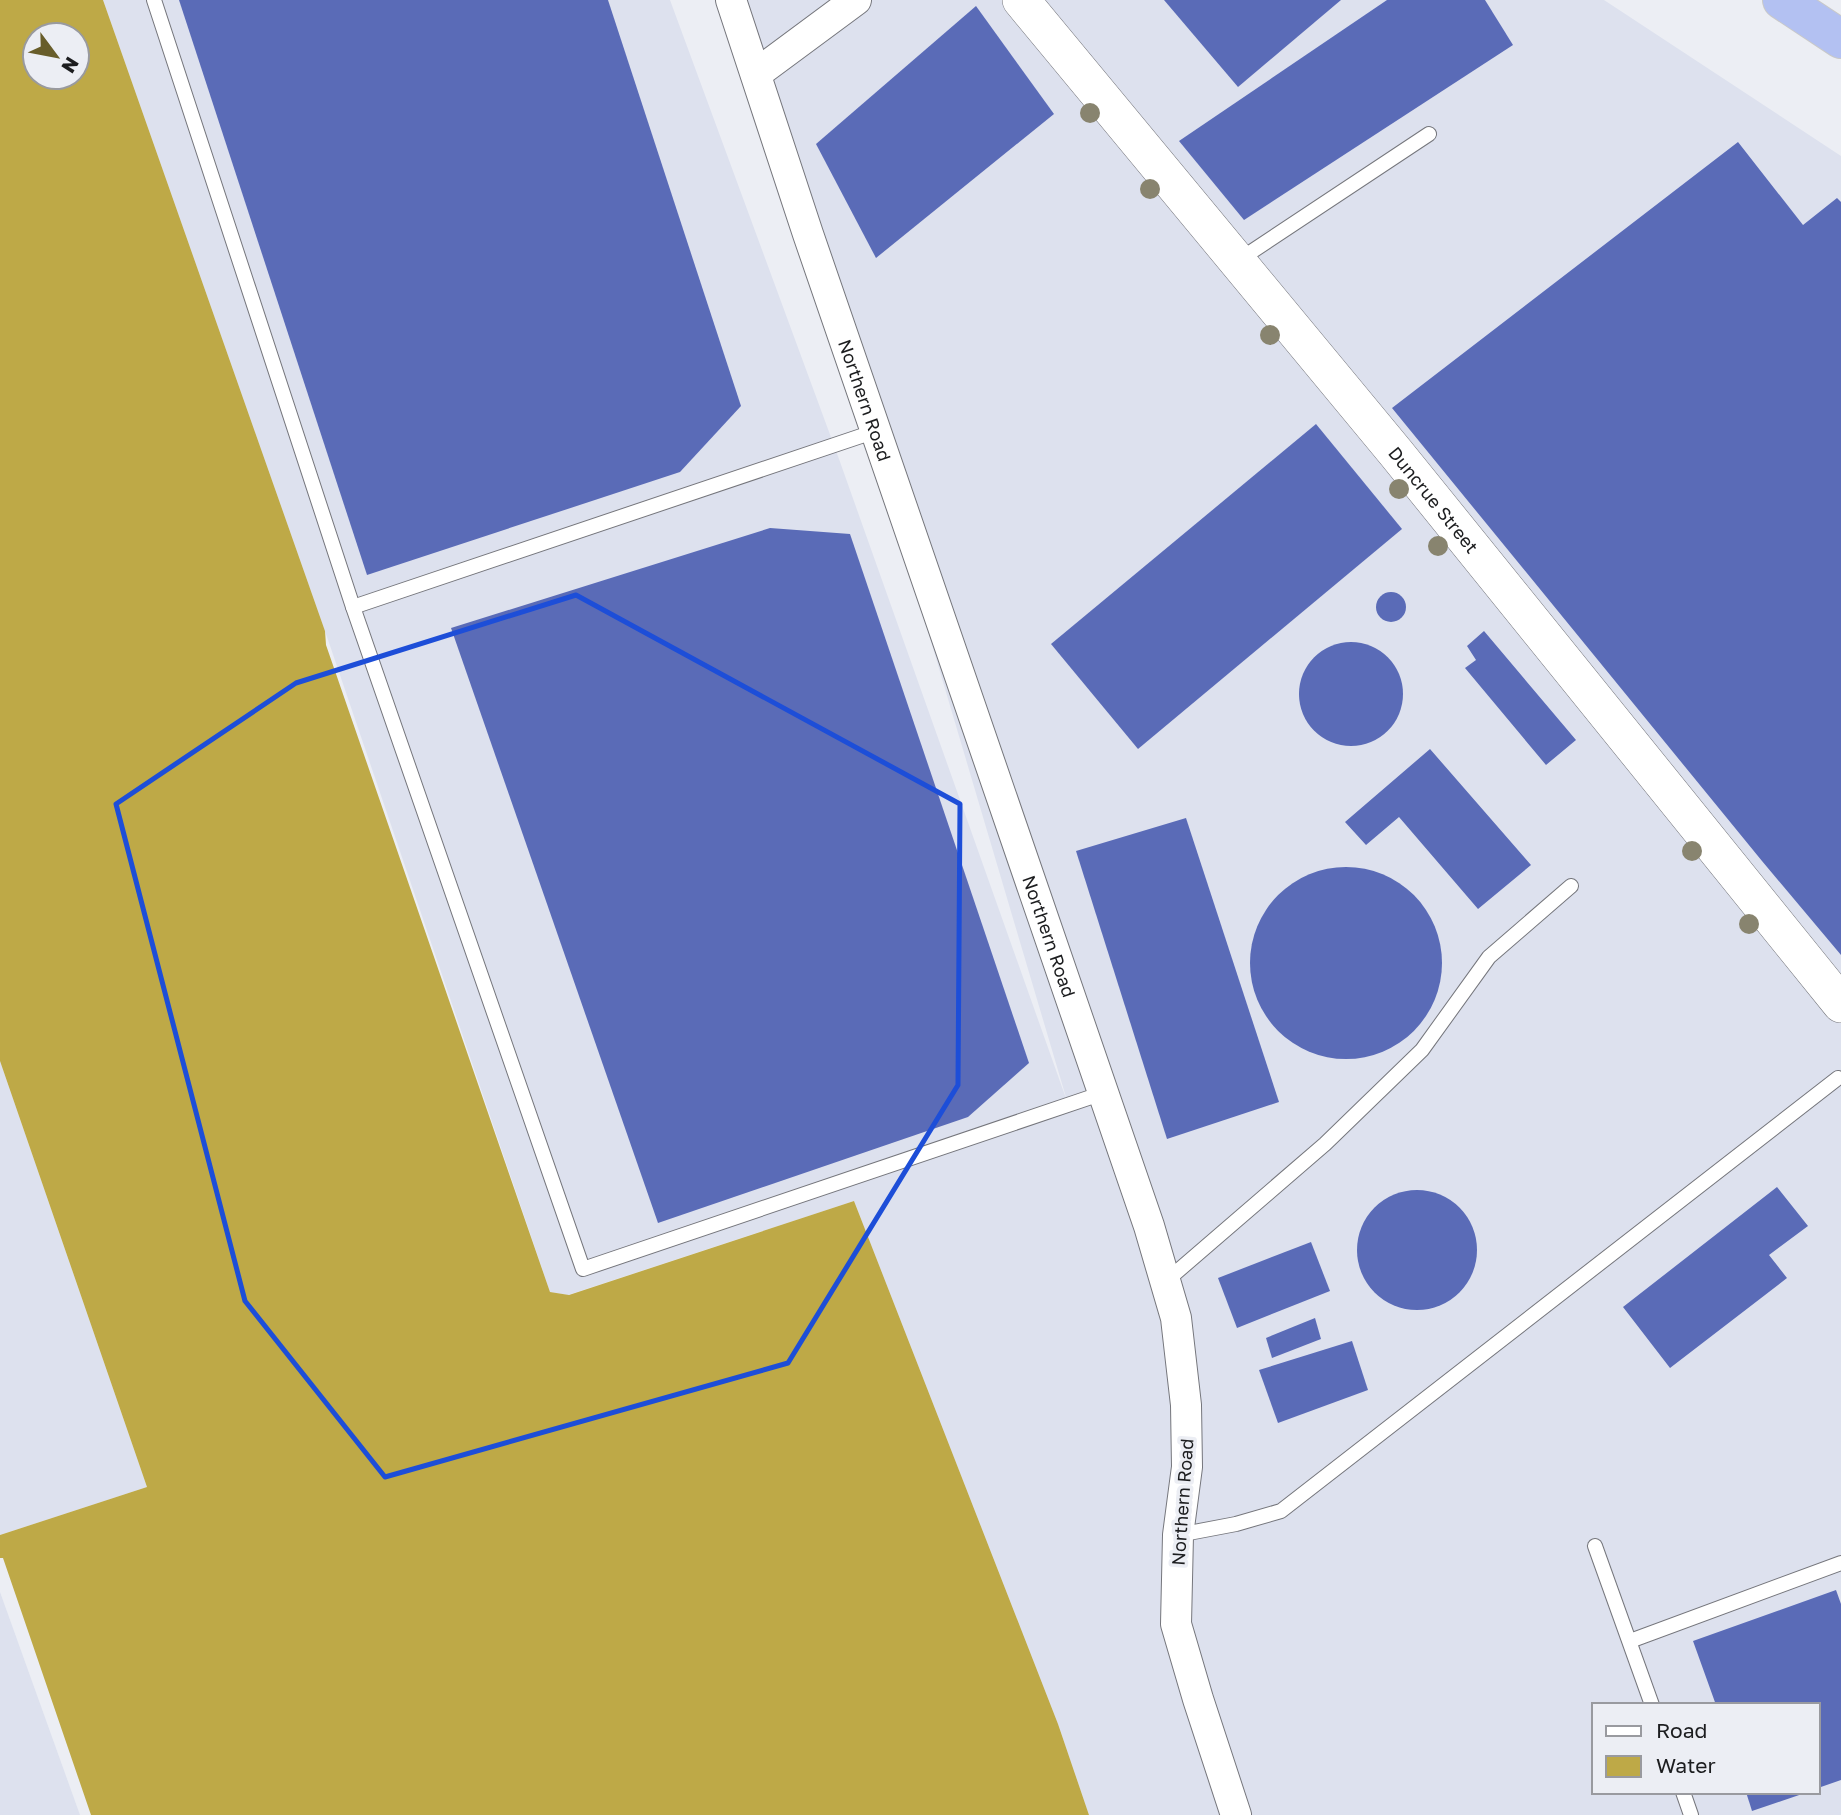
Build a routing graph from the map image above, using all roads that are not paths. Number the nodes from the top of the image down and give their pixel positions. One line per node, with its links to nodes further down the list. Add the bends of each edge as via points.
1 (154, 0): 11 (lane)
2 (731, 0): 7 (street, Northern Road)
3 (856, 0): 7 (street)
4 (1021, 0): 9 (street, Duncrue Street)
5 (1782, 0): 6 (highway)
6 (1841, 39)
7 (756, 74): 10 (street, Northern Road)
8 (1429, 134): 9 (lane)
9 (1238, 261): 13 (street, Duncrue Street)
10 (876, 431): 11 (lane); 15 (street, Northern Road)
11 (353, 607): 15 (lane, via 583,1269)
12 (1571, 886): 16 (lane, via 1489,957 1422,1050 1325,1144)
13 (1841, 1004)
14 (1838, 1078): 17 (lane, via 1281,1511)
15 (1103, 1093): 16 (street, Northern Road)
16 (1165, 1282): 17 (street, Northern Road, via 1176,1318 1186,1405 1187,1467)
17 (1178, 1535): 23 (street, Northern Road, via 1176,1624)
18 (1595, 1546): 20 (lane)
19 (1841, 1563): 20 (lane)
20 (1630, 1641): 21 (lane)
21 (1651, 1703)
22 (1684, 1794): 24 (lane)
23 (1236, 1815)
24 (1691, 1815)

